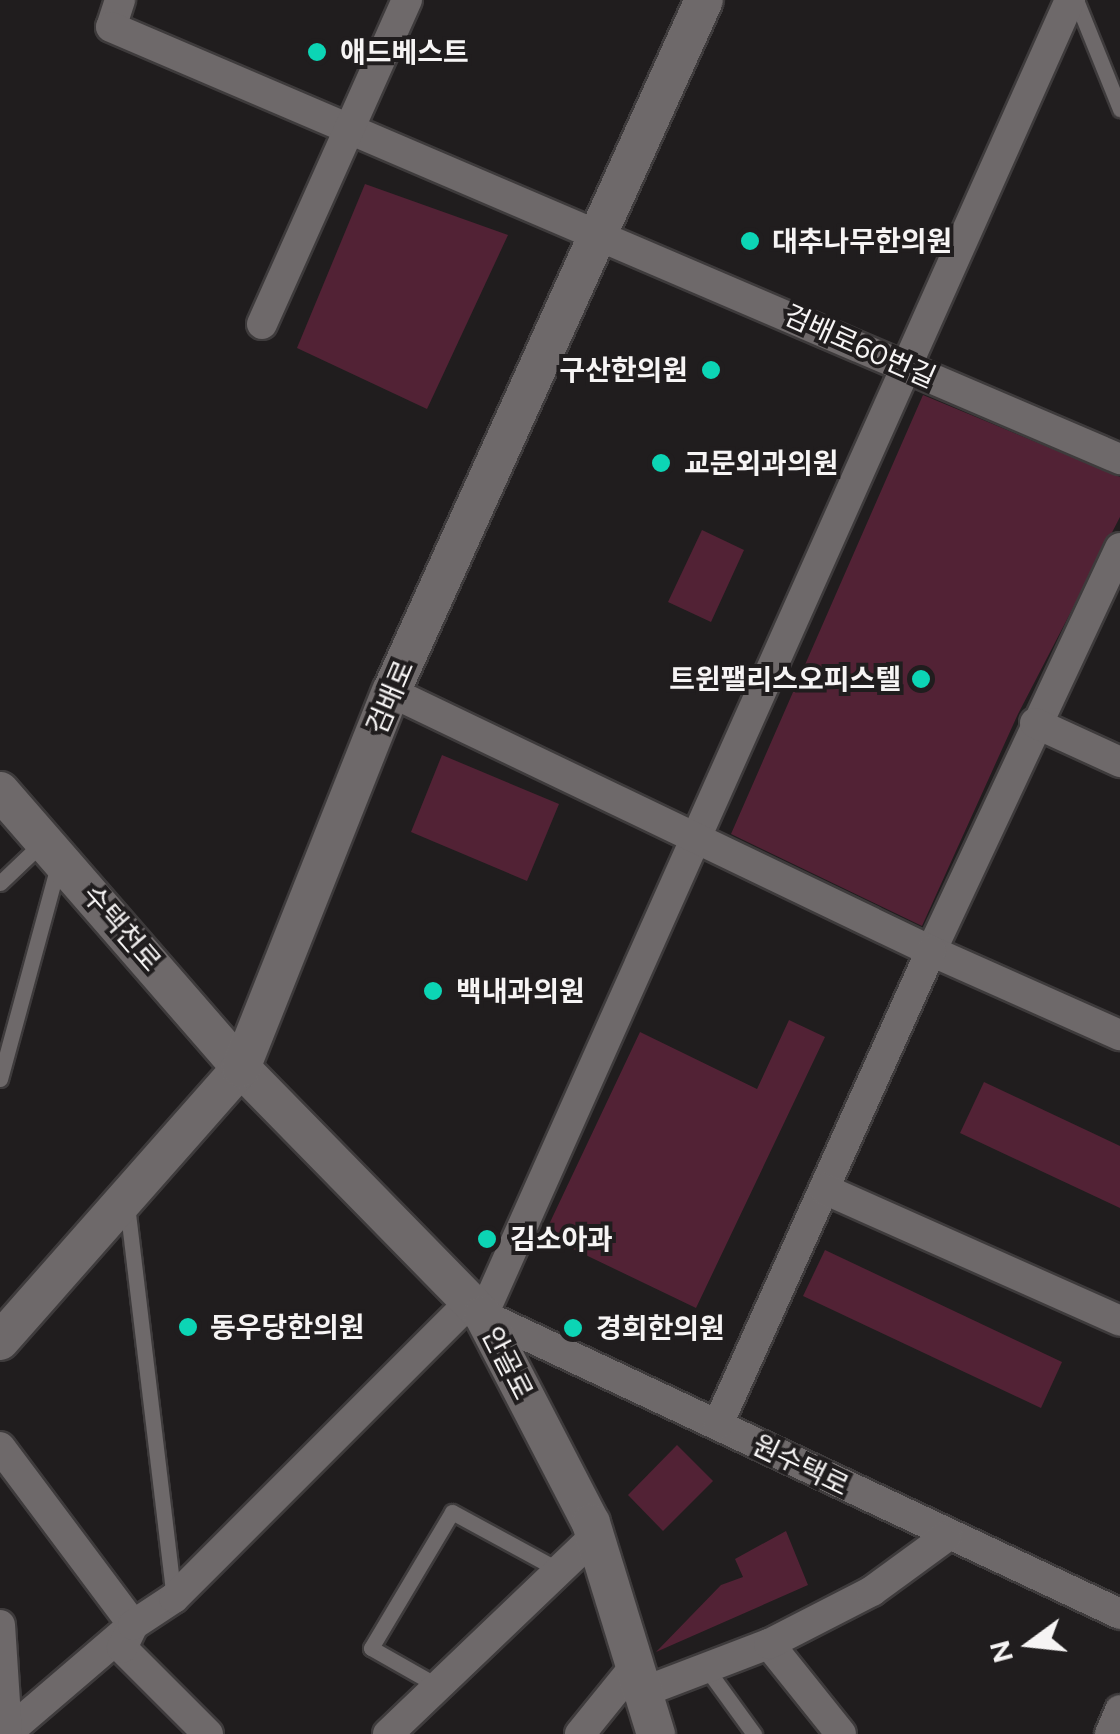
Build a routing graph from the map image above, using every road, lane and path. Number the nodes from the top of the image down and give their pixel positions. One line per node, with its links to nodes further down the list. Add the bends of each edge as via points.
1 (120, 0): 6 (street, 검배로60번길, via 110,27)
2 (407, 0): 6 (street)
3 (704, 0): 7 (street, 검배로)
4 (1074, 0): 5 (lane); 9 (street)
5 (1120, 109)
6 (353, 129): 7 (street, 검배로60번길); 8 (street)
7 (600, 232): 9 (street, 검배로60번길); 12 (street, 검배로)
8 (262, 324)
9 (905, 366): 10 (street, 검배로60번길); 16 (street)
10 (1120, 459)
11 (1120, 548): 13 (street)
12 (391, 692): 16 (street); 21 (street, 검배로)
13 (1035, 722): 14 (street); 19 (street)
14 (1120, 762)
15 (0, 791): 17 (street, 수택천로)
16 (694, 843): 19 (street); 25 (street)
17 (53, 848): 18 (lane); 21 (street, 수택천로); 22 (lane)
18 (0, 883)
19 (931, 951): 20 (street); 23 (street)
20 (1120, 1035)
21 (241, 1068): 24 (street, 검배로); 25 (street, 안골로)
22 (0, 1080)
23 (824, 1189): 26 (street); 28 (street)
24 (127, 1201): 27 (street, 검배로); 33 (lane)
25 (476, 1309): 28 (street, 원수택로); 30 (street, 안골로); 33 (street)
26 (1120, 1322)
27 (1, 1334)
28 (718, 1424): 31 (street, 원수택로)
29 (0, 1446): 35 (street)
30 (595, 1536): 32 (street); 39 (street, 안골로)
31 (946, 1537): 34 (street, 원수택로); 37 (street, via 872,1591)
32 (559, 1570): 40 (street); 40 (lane, via 452,1512 370,1648)
33 (174, 1598): 35 (street)
34 (1120, 1614)
35 (133, 1624): 42 (street); 43 (street, via 122,1648)
36 (0, 1625): 42 (street)
37 (769, 1644): 38 (street); 48 (street)
38 (706, 1668): 39 (street); 47 (lane)
39 (639, 1679): 45 (street); 46 (street, 안골로)
40 (438, 1686): 44 (street)
41 (1120, 1710): 49 (street)
42 (7, 1734)
43 (208, 1734)
44 (388, 1734)
45 (580, 1734)
46 (656, 1734)
47 (754, 1734)
48 (841, 1734)
49 (1110, 1734)

